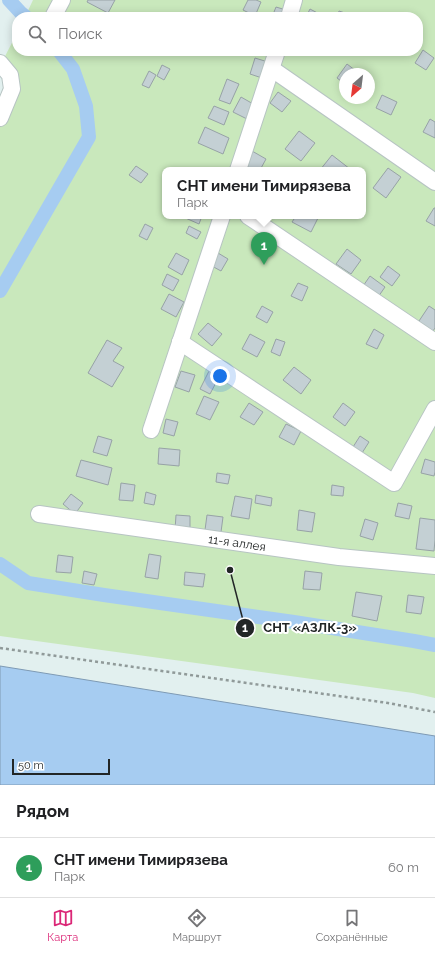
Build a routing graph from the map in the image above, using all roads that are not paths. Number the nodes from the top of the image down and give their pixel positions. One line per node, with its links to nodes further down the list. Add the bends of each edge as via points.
1 (62, 0): 3 (street)
2 (294, 0): 4 (street)
3 (56, 12)
4 (290, 12)
5 (276, 56): 7 (street)
6 (0, 63): 8 (street, via 10,75 12,89)
7 (272, 69): 9 (street); 10 (street)
8 (0, 118)
9 (239, 167)
10 (435, 182)
11 (221, 219): 13 (street)
12 (252, 219): 14 (street)
13 (180, 342): 15 (street, via 394,483); 16 (street)
14 (435, 342)
15 (435, 409)
16 (151, 430)
17 (39, 514): 18 (street, 11-я аллея, via 339,558)
18 (435, 566)

